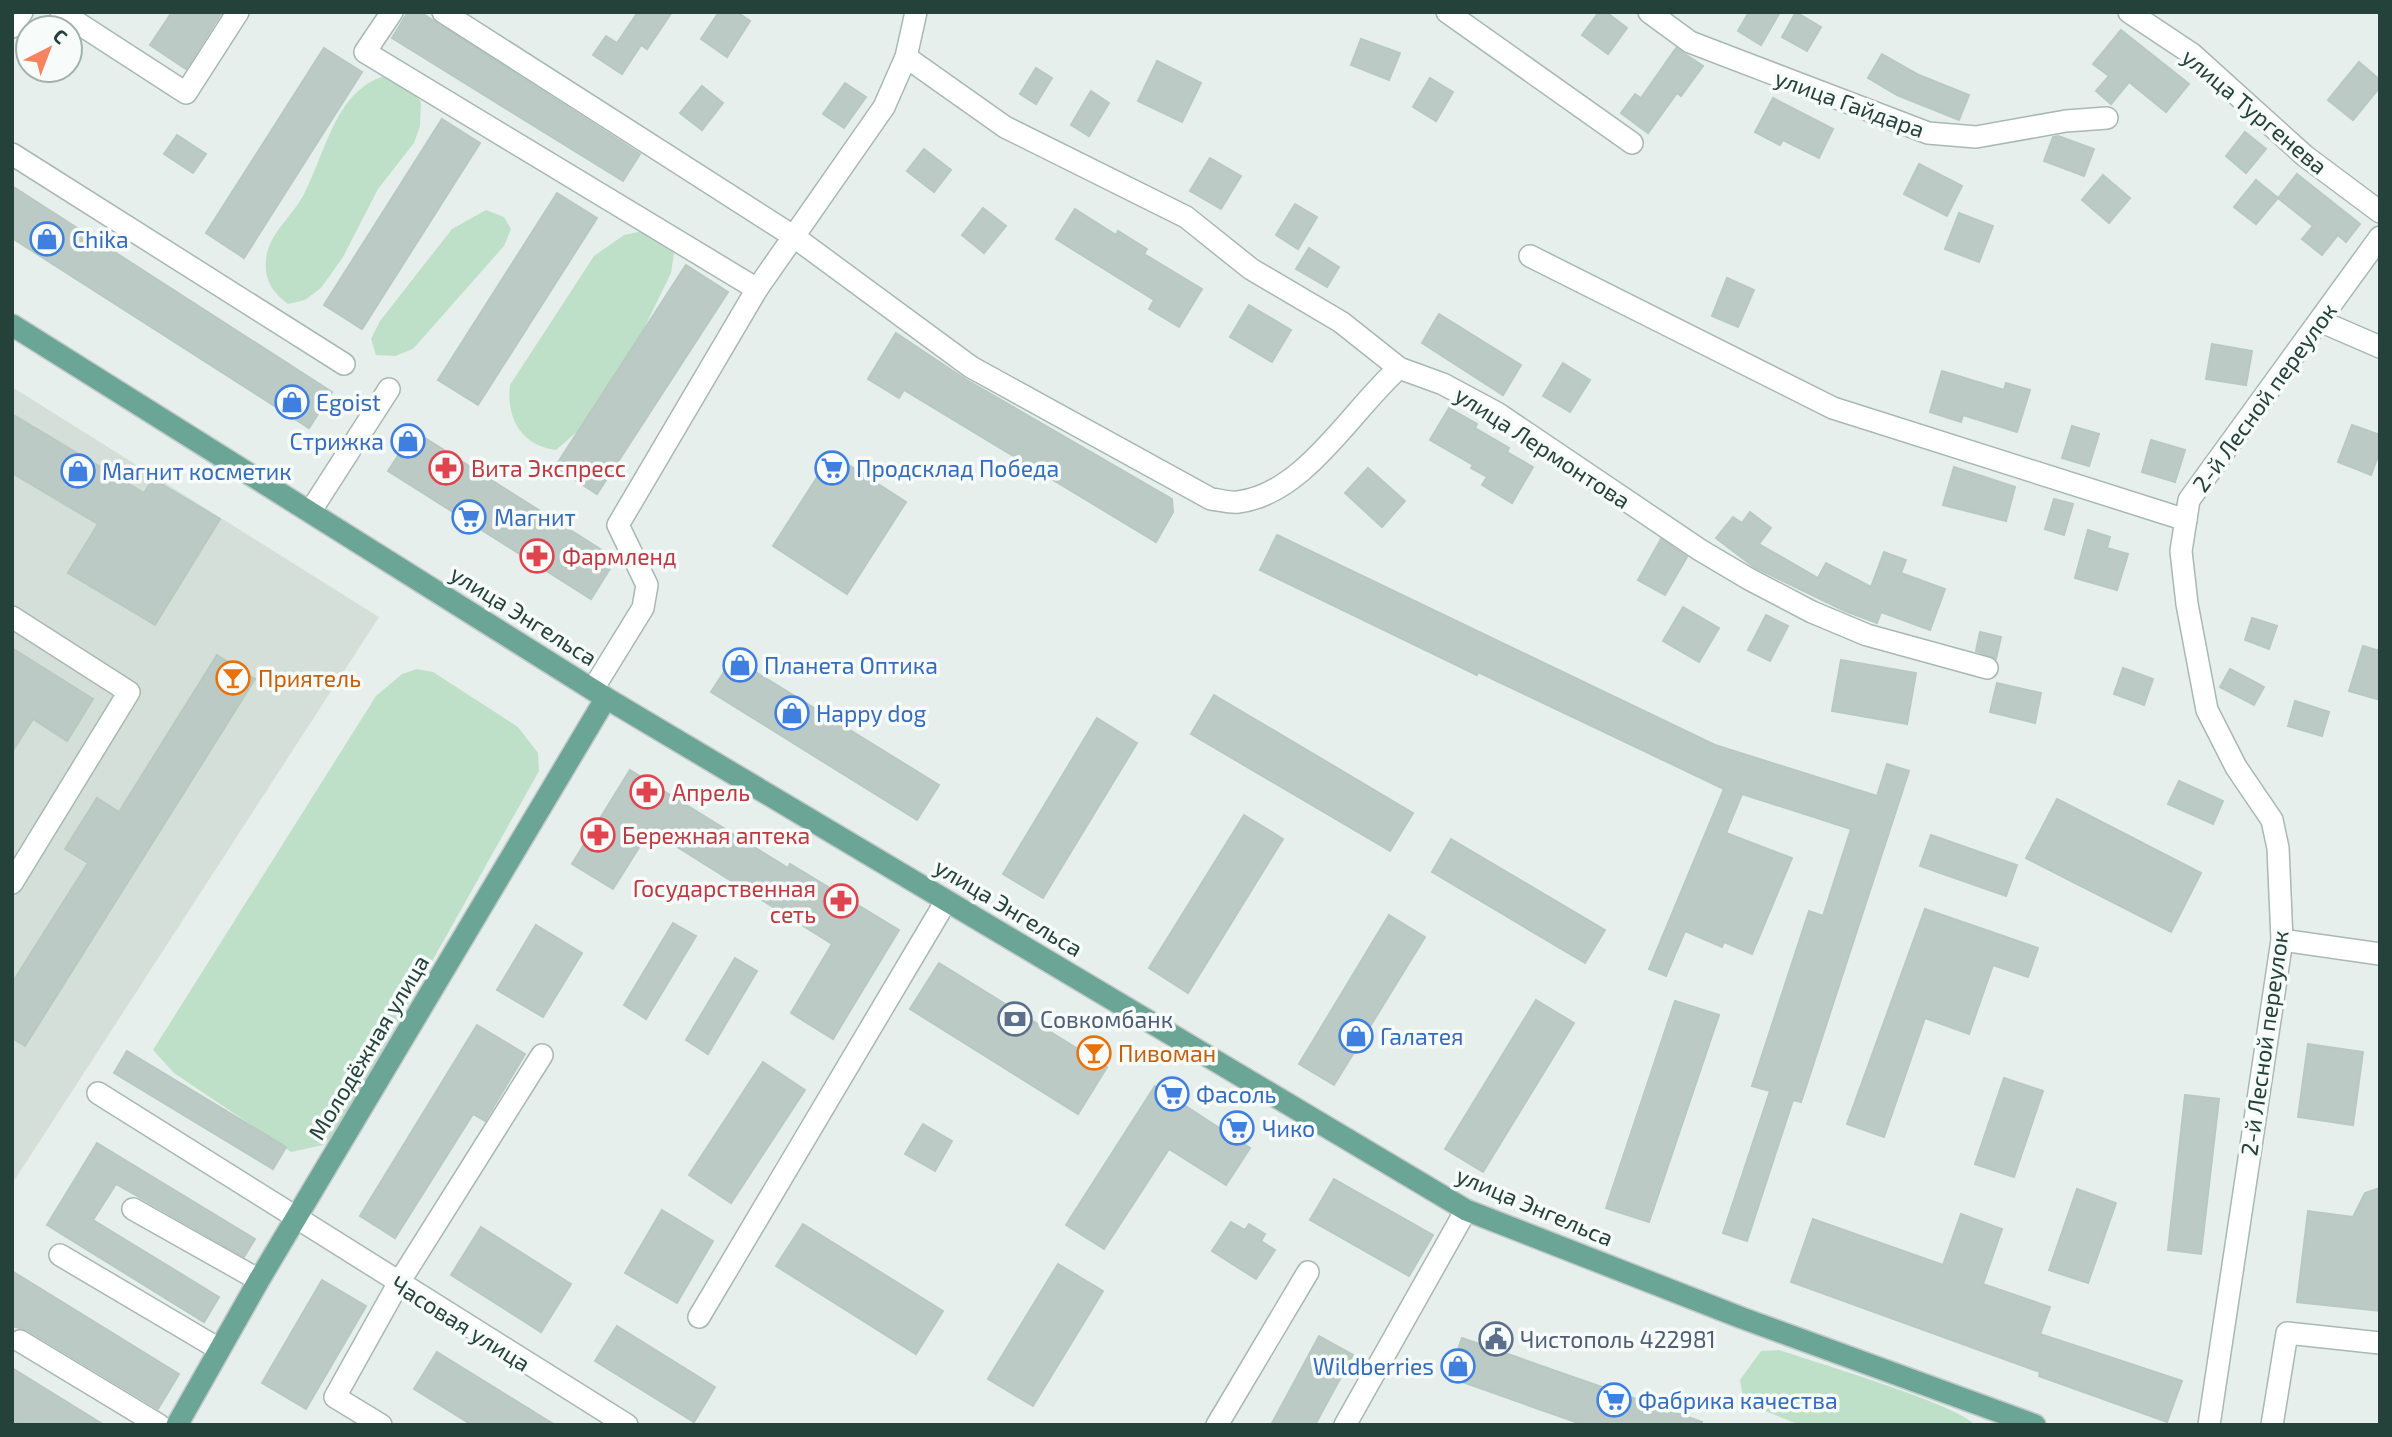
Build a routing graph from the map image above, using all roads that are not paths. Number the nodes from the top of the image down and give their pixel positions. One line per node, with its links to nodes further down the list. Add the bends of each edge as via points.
1 (22, 12): 10 (street)
2 (61, 12): 3 (street, via 186,93)
3 (238, 12)
4 (392, 12): 19 (street, via 365,52)
5 (443, 12): 16 (street)
6 (916, 12): 11 (street)
7 (1447, 12): 13 (street)
8 (1649, 12): 12 (street, улица Гайдара, via 1690,42 1928,133 1976,137)
9 (2129, 12): 15 (street, улица Тургенева, via 2192,54 2305,156)
10 (12, 27)
11 (906, 57): 16 (street, via 884,107); 24 (street, улица Лермонтова, via 1004,127 1186,217 1251,269 1341,322)
12 (2108, 118)
13 (1632, 143)
14 (12, 154): 23 (street)
15 (2380, 212)
16 (793, 236): 19 (street); 24 (street, via 971,368 1211,499 1237,503 1287,480 1332,440)
17 (2380, 237): 20 (street, 2-й Лесной переулок)
18 (1530, 256): 27 (street, via 1833,408)
19 (757, 289): 30 (street, via 618,525 647,584 643,608)
20 (2319, 321): 22 (street); 27 (street, 2-й Лесной переулок, via 2189,500)
21 (12, 325): 26 (main road, улица Энгельса)
22 (2380, 348)
23 (344, 364)
24 (1399, 368): 29 (street, улица Лермонтова, via 1444,384 1497,413 1700,550 1812,612 1867,635)
25 (389, 388): 26 (street)
26 (310, 512): 30 (main road, улица Энгельса)
27 (2186, 520): 33 (street, 2-й Лесной переулок, via 2181,551 2207,709 2236,767 2272,820 2278,848)
28 (12, 617): 31 (street, via 129,692)
29 (1987, 668)
30 (600, 693): 32 (main road, улица Энгельса); 39 (main road, Молодёжная улица)
31 (12, 883)
32 (946, 901): 38 (main road, улица Энгельса); 44 (street)
33 (2282, 940): 34 (street); 56 (street, 2-й Лесной переулок)
34 (2380, 954)
35 (542, 1055): 43 (street)
36 (98, 1093): 39 (street, Часовая улица)
37 (133, 1209): 42 (street)
38 (1466, 1210): 54 (street); 55 (main road, улица Энгельса)
39 (296, 1219): 42 (main road, Молодёжная улица); 43 (street, Часовая улица)
40 (60, 1255): 47 (street)
41 (1308, 1272): 53 (street)
42 (258, 1280): 47 (main road, Молодёжная улица)
43 (398, 1284): 48 (street, via 335,1397); 52 (street, Часовая улица)
44 (699, 1317)
45 (20, 1341): 49 (street)
46 (2380, 1343): 57 (street, via 2287,1333)
47 (219, 1349): 50 (main road, Молодёжная улица)
48 (355, 1418): 51 (street)
49 (159, 1425)
50 (177, 1425)
51 (380, 1425)
52 (627, 1425)
53 (1217, 1425)
54 (1345, 1425)
55 (2035, 1425)
56 (2209, 1425)
57 (2272, 1425)

